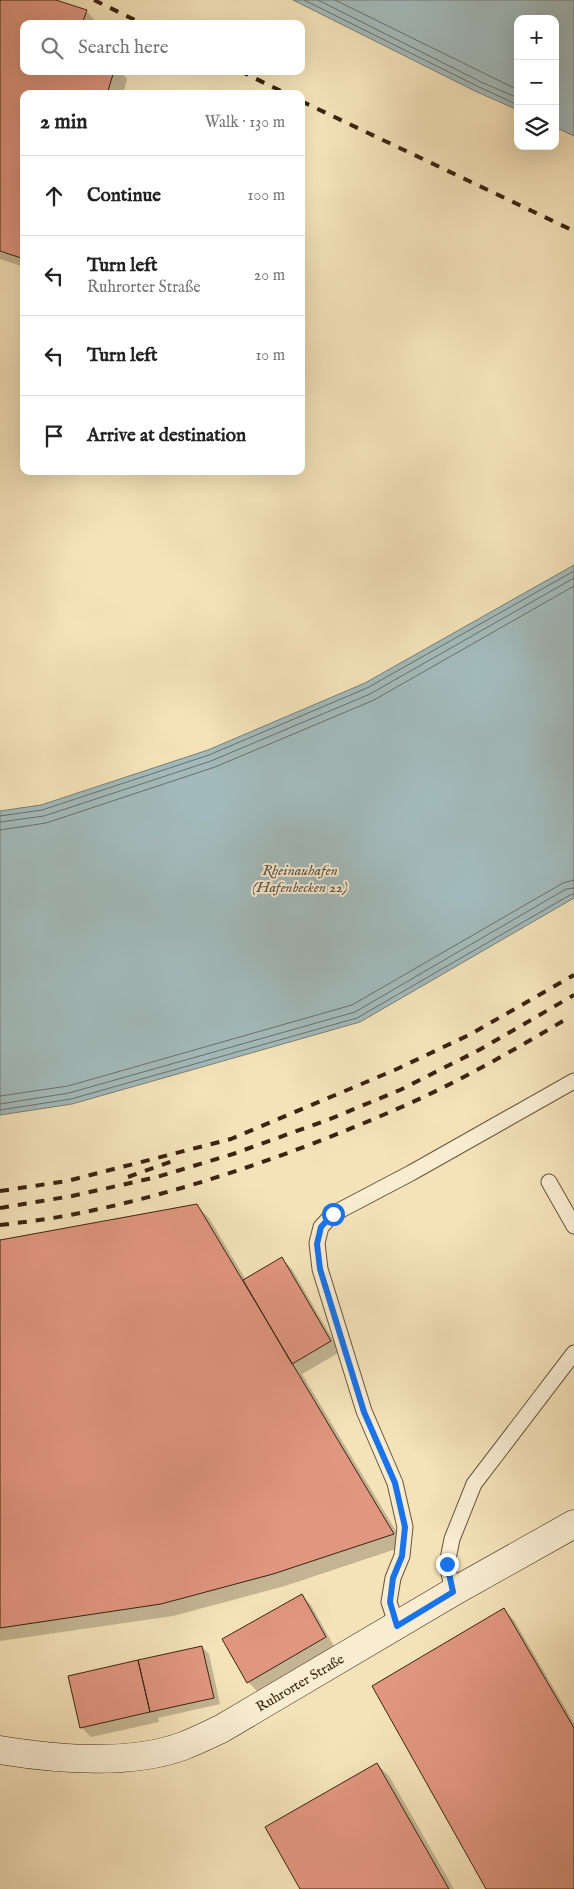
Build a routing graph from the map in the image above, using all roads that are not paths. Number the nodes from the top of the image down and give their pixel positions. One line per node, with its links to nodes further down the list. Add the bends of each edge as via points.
1 (574, 1081): 7 (lane, via 333,1214 321,1227 317,1244 320,1269 364,1412 395,1483 405,1527 402,1556 393,1578 390,1602)
2 (549, 1182): 3 (lane)
3 (574, 1226)
4 (574, 1353): 6 (lane, via 474,1484 452,1539 447,1564)
5 (574, 1524): 6 (street, Ruhrorter Straße)
6 (453, 1592): 7 (street, Ruhrorter Straße)
7 (397, 1626): 8 (street, Ruhrorter Straße, via 221,1729 181,1747 146,1755 83,1759)
8 (0, 1750)

